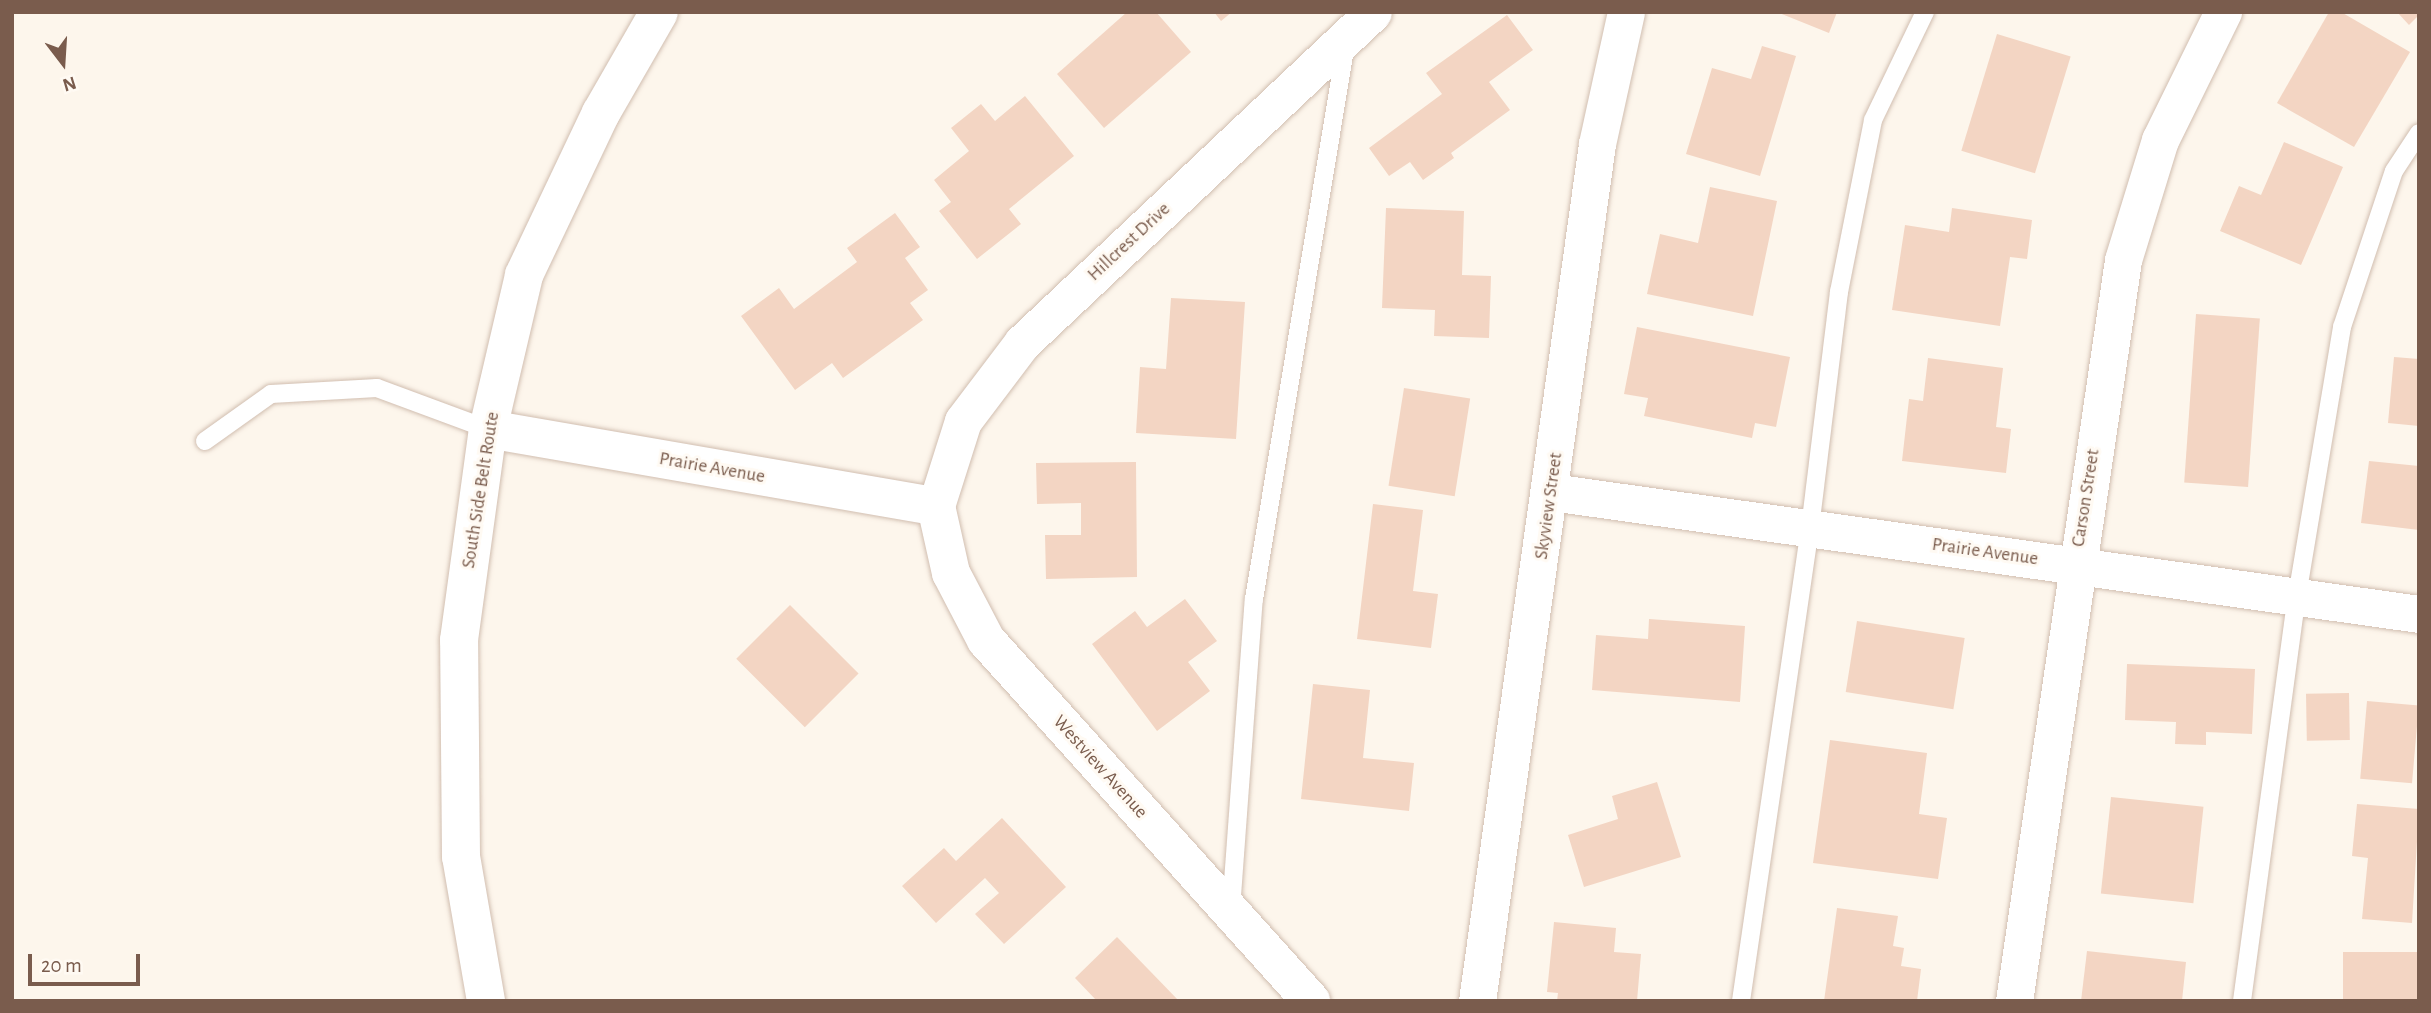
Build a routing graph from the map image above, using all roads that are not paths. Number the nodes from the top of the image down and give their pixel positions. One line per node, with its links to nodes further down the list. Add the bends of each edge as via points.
1 (659, 12): 7 (street, South Side Belt Route, via 601,113 524,275)
2 (1626, 12): 9 (street, Skyview Street, via 1597,144)
3 (1925, 12): 11 (lane, via 1873,120 1839,292)
4 (2222, 12): 12 (street, Carson Street, via 2160,140 2123,260)
5 (1360, 24): 10 (street, Hillcrest Drive, via 1022,343 963,421); 15 (lane, via 1302,290 1254,599)
6 (2419, 132): 13 (lane, via 2393,172 2342,327)
7 (488, 429): 8 (lane, via 377,388 271,394); 10 (street, Prairie Avenue); 17 (street, South Side Belt Route, via 459,640 461,857)
8 (205, 441)
9 (1551, 492): 11 (street, Prairie Avenue); 19 (street, Skyview Street)
10 (936, 506): 15 (street, Westview Avenue, via 951,573 986,640)
11 (1810, 528): 12 (street, Prairie Avenue); 20 (lane)
12 (2076, 564): 13 (street, Prairie Avenue); 21 (street, Carson Street)
13 (2297, 596): 14 (street, Prairie Avenue); 16 (lane)
14 (2419, 614)
15 (1230, 911): 18 (street, Westview Avenue)
16 (2251, 939): 22 (lane); 23 (lane)
17 (486, 1001)
18 (1311, 1001)
19 (1477, 1001)
20 (1741, 1001)
21 (2014, 1001)
22 (2242, 1001)
23 (2253, 1001)

